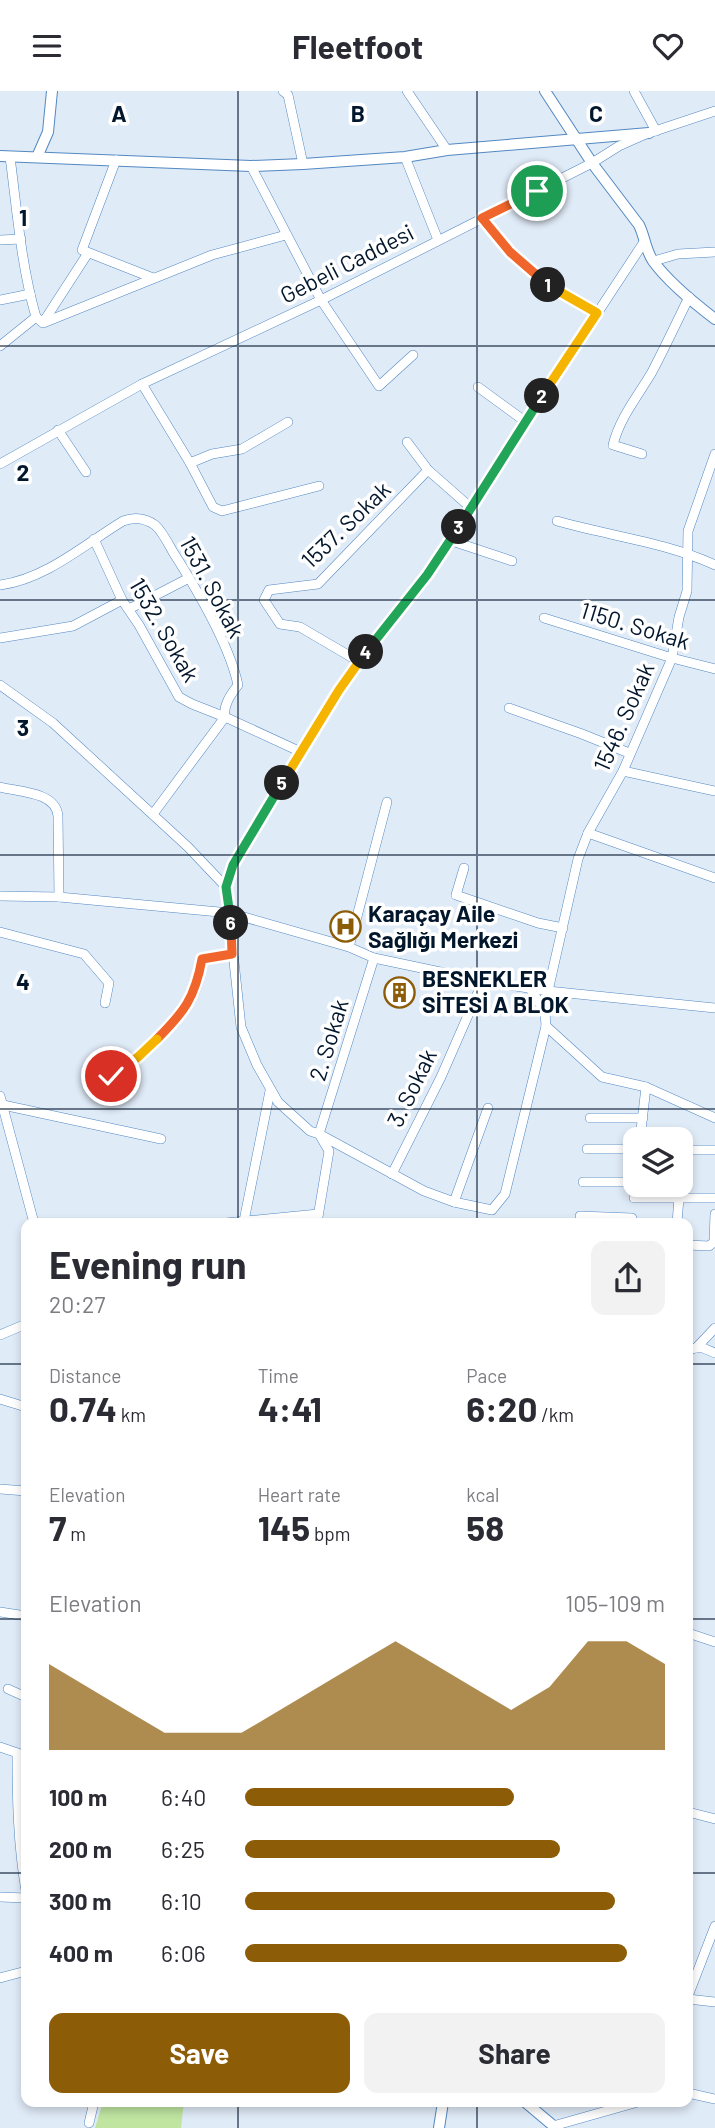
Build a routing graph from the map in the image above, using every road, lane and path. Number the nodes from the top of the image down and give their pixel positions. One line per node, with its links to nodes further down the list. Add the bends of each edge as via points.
1 (52, 91): 11 (street, via 48,132)
2 (407, 91): 9 (street)
3 (545, 91): 8 (street)
4 (634, 91): 7 (street)
5 (289, 93): 15 (street)
6 (715, 111): 7 (street, Gebeli Caddesi)
7 (653, 132): 8 (street); 14 (street, Gebeli Caddesi)
8 (576, 140): 9 (street); 14 (street)
9 (447, 150): 12 (street)
10 (5, 157): 11 (street); 19 (street)
11 (37, 157): 13 (street)
12 (405, 157): 15 (street); 21 (street)
13 (116, 160): 16 (street); 23 (street)
14 (592, 163): 17 (street, Gebeli Caddesi); 22 (street, via 639,225)
15 (303, 164): 16 (street)
16 (251, 166): 18 (street)
17 (482, 218): 21 (street, Gebeli Caddesi); 31 (street, via 510,252 551,287)
18 (286, 235): 26 (street, via 212,255); 30 (street)
19 (20, 239): 20 (street); 27 (street)
20 (0, 240)
21 (438, 240): 30 (street, Gebeli Caddesi)
22 (644, 242): 25 (street); 31 (street)
23 (85, 251): 26 (street); 33 (street)
24 (715, 252): 25 (street)
25 (653, 261): 28 (street)
26 (153, 278): 33 (street)
27 (30, 295): 29 (street); 33 (street)
28 (689, 297): 32 (street); 42 (street, via 615,436 613,445)
29 (0, 300)
30 (321, 300): 35 (street, via 379,386); 36 (street, Gebeli Caddesi)
31 (597, 313): 39 (street)
32 (715, 319)
33 (40, 320): 34 (street)
34 (0, 346)
35 (413, 355)
36 (142, 384): 40 (street, Gebeli Caddesi); 44 (street)
37 (478, 387): 39 (street)
38 (288, 422): 44 (street, via 242,449)
39 (526, 422): 49 (street)
40 (58, 430): 45 (street, Gebeli Caddesi); 47 (street)
41 (407, 442): 46 (street)
42 (642, 454)
43 (715, 454): 53 (street, 1546. Sokak, via 688,531)
44 (190, 463): 48 (street, via 213,507 222,511)
45 (0, 464)
46 (428, 470): 49 (street); 63 (street, 1537. Sokak, via 318,584 270,590 264,600 281,624 300,627)
47 (86, 472)
48 (319, 486)
49 (470, 507): 52 (street)
50 (557, 521): 53 (street)
51 (94, 539): 56 (street, 1531. Sokak, via 131,518 149,522 157,526); 57 (street, 1531. Sokak, via 46,570); 58 (street, 1532. Sokak)
52 (452, 541): 54 (street); 63 (street)
53 (686, 551): 55 (street); 62 (street, 1546. Sokak, via 687,591)
54 (512, 561)
55 (715, 565)
56 (189, 578): 59 (street); 67 (street, 1531. Sokak, via 236,676 238,685)
57 (0, 585)
58 (122, 600): 59 (street, 1532. Sokak); 61 (street, via 73,626)
59 (129, 609): 67 (street, 1532. Sokak, via 179,697)
60 (544, 618): 62 (street, 1150. Sokak)
61 (0, 638)
62 (672, 658): 64 (street, 1150. Sokak); 69 (street, 1546. Sokak)
63 (358, 661): 68 (street)
64 (715, 669)
65 (0, 685): 74 (street, via 53,723)
66 (509, 708): 69 (street)
67 (225, 717): 68 (street, 1532. Sokak); 74 (street, 1531. Sokak)
68 (301, 753): 78 (street, via 249,836)
69 (629, 753): 70 (street, 1546. Sokak)
70 (623, 771): 72 (street); 75 (street, 1546. Sokak)
71 (0, 787): 80 (street, via 55,804)
72 (715, 790)
73 (387, 803): 84 (street)
74 (153, 814): 78 (street)
75 (588, 834): 77 (street); 82 (street, 1546. Sokak)
76 (464, 867): 82 (street, via 456,895)
77 (715, 878)
78 (226, 887): 81 (street)
79 (0, 895): 80 (street)
80 (59, 897): 81 (street)
81 (230, 913): 84 (street); 85 (street)
82 (563, 928): 89 (street, 1546. Sokak)
83 (0, 932): 90 (street, via 84,954 109,982)
84 (349, 947): 86 (street)
85 (232, 954): 93 (street, via 202,959 197,986 181,1015); 95 (street, via 241,1027)
86 (374, 958): 87 (street); 102 (street, 2. Sokak)
87 (483, 981): 88 (street); 108 (street, 3. Sokak)
88 (530, 988): 89 (street); 92 (street, via 545,1012)
89 (548, 991): 91 (street)
90 (105, 1003)
91 (715, 1008)
92 (546, 1026): 94 (street, via 602,1077); 114 (street, via 505,1194 492,1210)
93 (111, 1076)
94 (646, 1087): 99 (street); 100 (street)
95 (270, 1091): 102 (street, via 302,1125); 118 (street)
96 (2, 1101): 103 (street); 117 (street)
97 (488, 1108): 114 (street)
98 (590, 1118): 99 (street)
99 (643, 1118): 101 (street)
100 (715, 1118)
101 (642, 1127)
102 (319, 1134): 108 (street); 119 (street, via 329,1151)
103 (161, 1139)
104 (587, 1149): 105 (street)
105 (623, 1149)
106 (693, 1150): 107 (street)
107 (715, 1150)
108 (392, 1174): 114 (street)
109 (583, 1182): 110 (street)
110 (623, 1184)
111 (634, 1198): 112 (street); 121 (street)
112 (679, 1198): 113 (street); 122 (street)
113 (715, 1198)
114 (454, 1202)
115 (715, 1214): 123 (street)
116 (580, 1216): 120 (street)
117 (33, 1218)
118 (245, 1218)
119 (317, 1218)
120 (601, 1218)
121 (632, 1218)
122 (677, 1218)
123 (715, 1228): 124 (street, via 709,1246)
124 (693, 1245)
125 (21, 1326): 127 (street)
126 (715, 1328): 128 (street)
127 (0, 1335)
128 (693, 1348)
129 (693, 1349): 130 (street, via 703,1347)
130 (715, 1353)
131 (0, 1399): 132 (street)
132 (21, 1405)
133 (0, 1489): 134 (street)
134 (21, 1491)
135 (0, 1612): 136 (street)
136 (21, 1615)
137 (693, 1635): 138 (street)
138 (715, 1642)
139 (8, 1689): 140 (street)
140 (21, 1695)
141 (0, 1747): 142 (street)
142 (21, 1754)
143 (21, 1764): 146 (street, via 17,1806)
144 (693, 1813): 145 (street)
145 (715, 1819)
146 (21, 1864)
147 (0, 1897): 148 (street)
148 (21, 1898)
149 (715, 1926): 152 (street)
150 (21, 1972): 151 (street)
151 (0, 1978)
152 (693, 1985)
153 (693, 1999): 154 (street)
154 (715, 2002)
155 (693, 2094): 156 (street)
156 (715, 2099)
157 (92, 2107): 161 (street)
158 (442, 2107): 163 (street)
159 (532, 2107): 162 (street)
160 (621, 2107): 162 (street)
161 (86, 2126)
162 (555, 2127)
163 (439, 2128)

